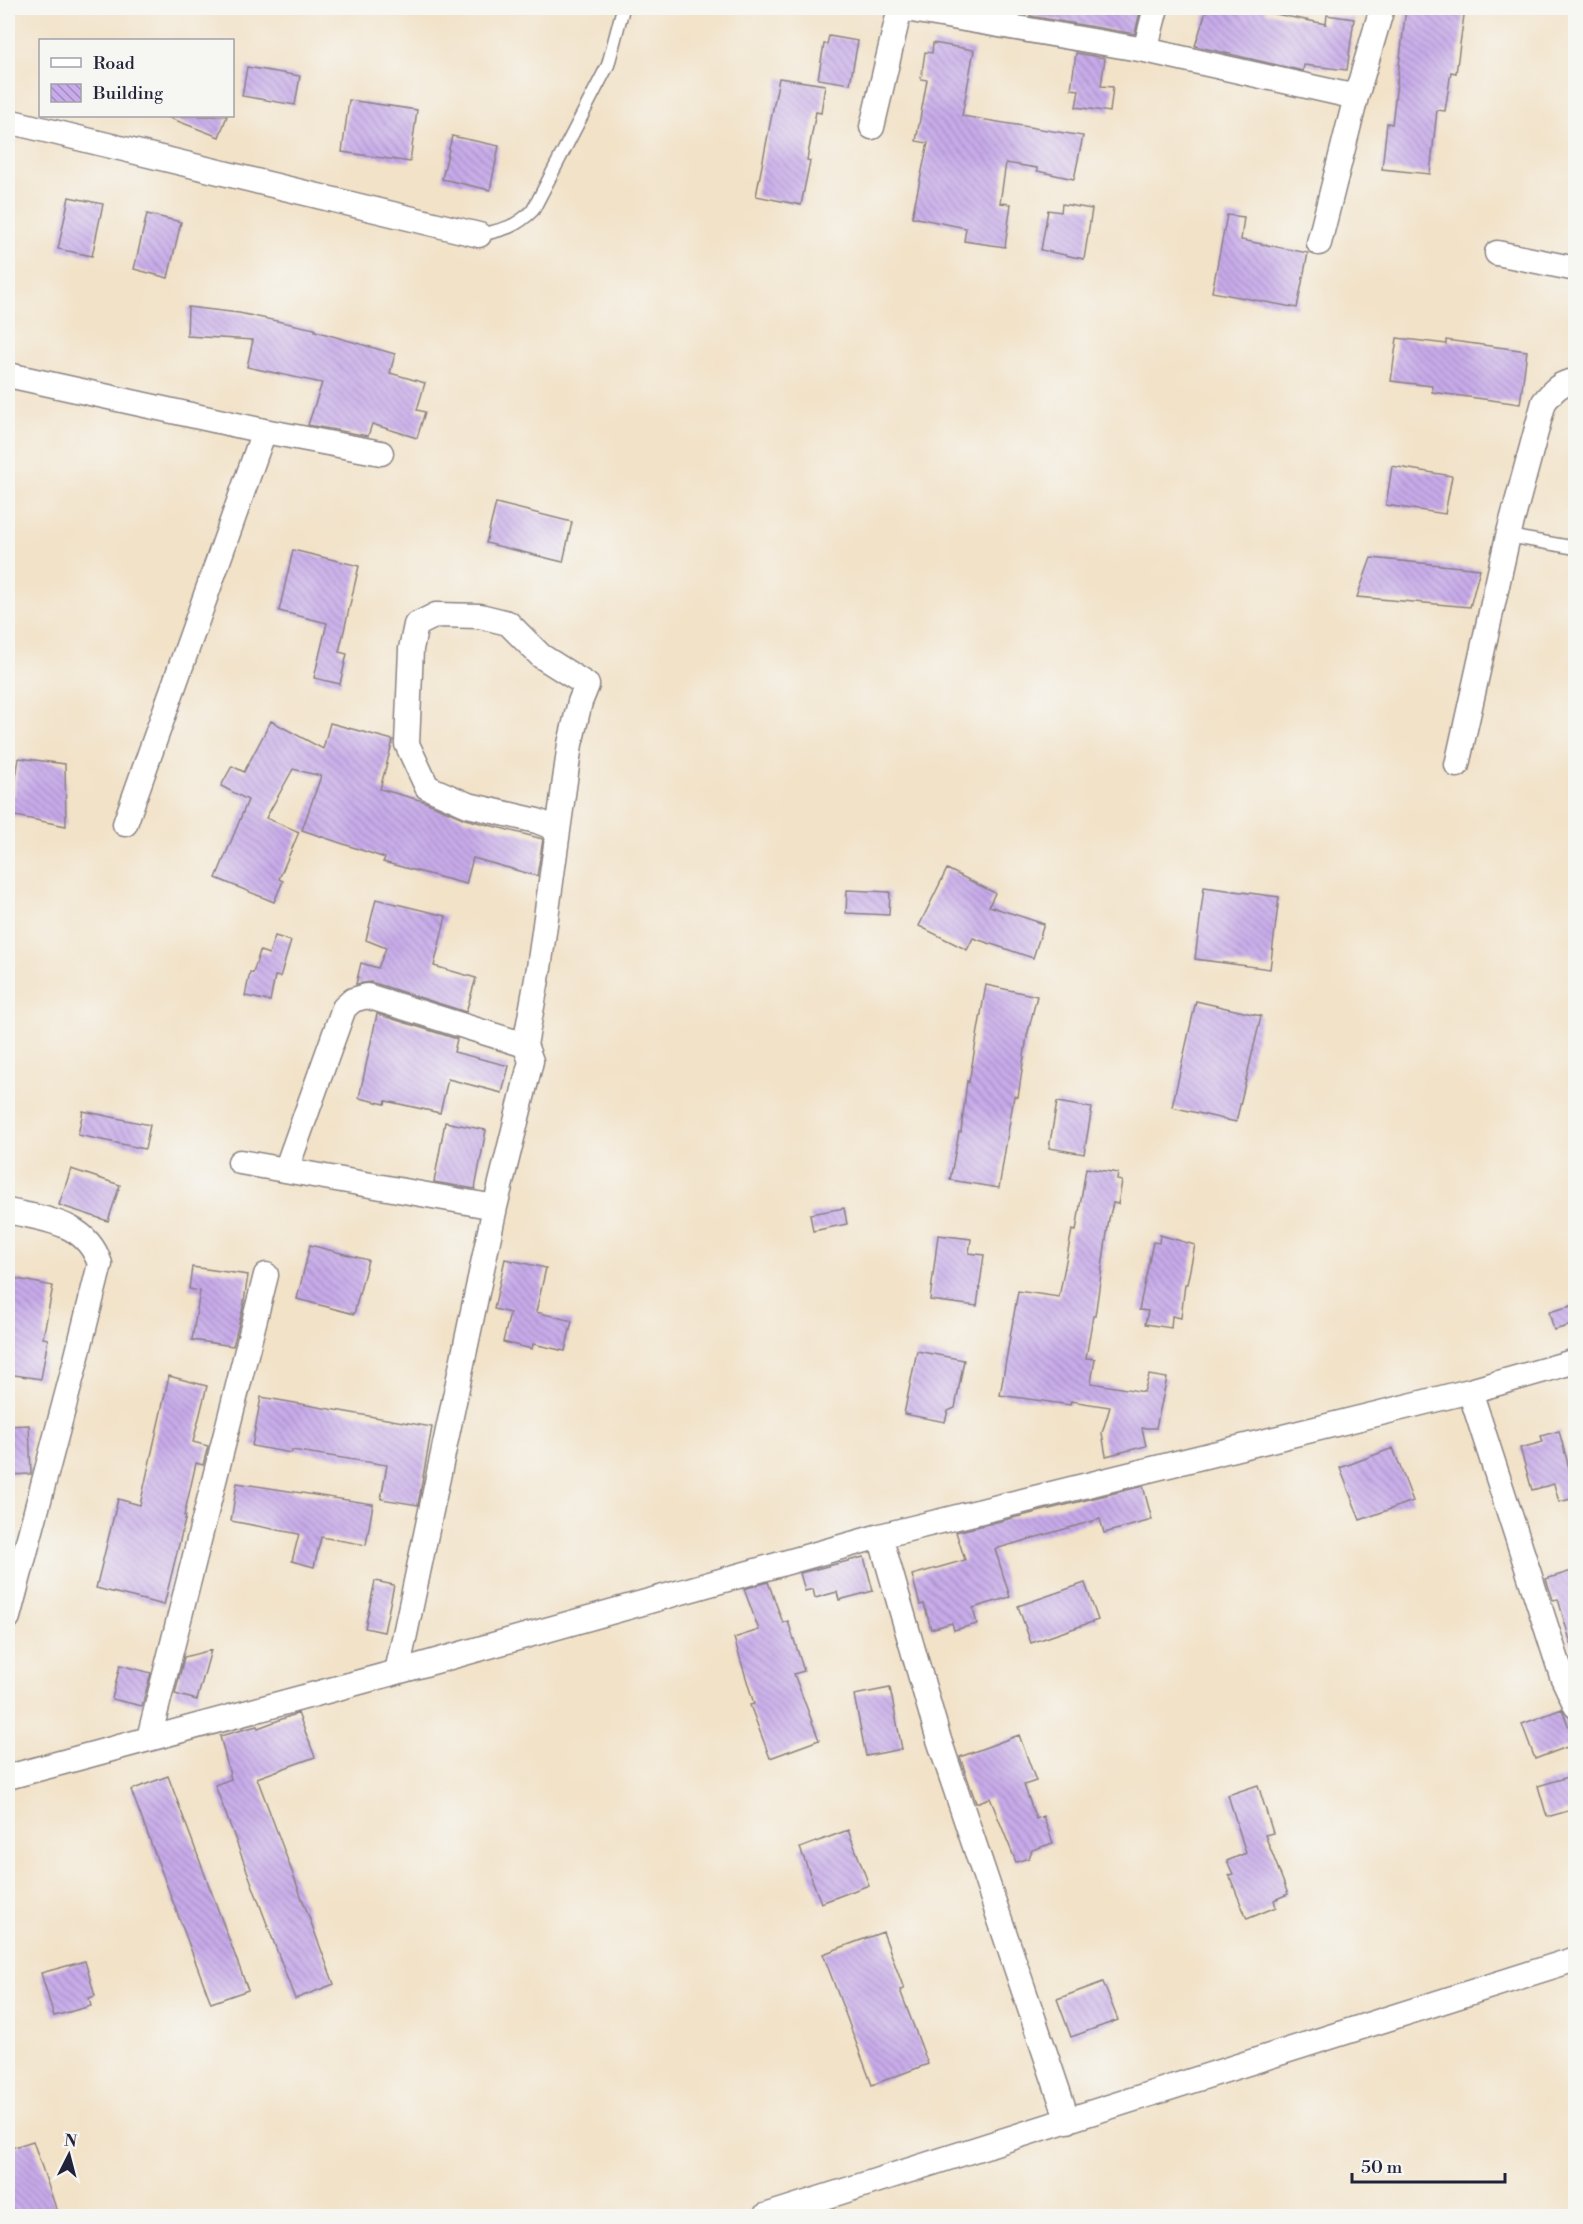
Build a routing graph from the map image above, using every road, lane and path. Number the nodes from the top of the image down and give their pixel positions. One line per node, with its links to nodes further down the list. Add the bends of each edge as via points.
1 (623, 8): 9 (lane, via 608,65 533,210 508,229)
2 (900, 8): 5 (street); 8 (street)
3 (1156, 8): 5 (street)
4 (1382, 8): 6 (street)
5 (1145, 50): 6 (street)
6 (1356, 97): 10 (street)
7 (8, 121): 9 (street)
8 (872, 127)
9 (478, 235)
10 (1319, 243)
11 (1497, 253): 12 (street)
12 (1575, 269)
13 (8, 375): 15 (street)
14 (1575, 381): 17 (street, via 1554,389 1544,402)
15 (264, 431): 16 (street); 20 (street)
16 (381, 453)
17 (1508, 536): 18 (lane); 19 (street)
18 (1575, 548)
19 (1456, 765)
20 (124, 824)
21 (557, 830): 21 (street, via 570,744 587,685 541,656 508,623 480,616 436,615 416,625 411,649 407,744 427,787 468,806 537,820); 22 (street)
22 (525, 1045): 24 (street, via 367,996 353,1000 344,1008); 25 (street, via 531,1061)
23 (240, 1162): 24 (street)
24 (286, 1170): 25 (street)
25 (495, 1207): 32 (street)
26 (8, 1211): 31 (street, via 67,1225 86,1238 100,1264)
27 (266, 1275): 34 (street)
28 (1575, 1361): 29 (street)
29 (1470, 1391): 30 (street); 33 (street)
30 (880, 1536): 32 (street); 37 (street, via 939,1740)
31 (8, 1617)
32 (397, 1672): 34 (street)
33 (1575, 1707)
34 (149, 1738): 35 (street)
35 (8, 1777)
36 (1575, 1959): 37 (street)
37 (1068, 2121): 38 (street)
38 (765, 2217)

